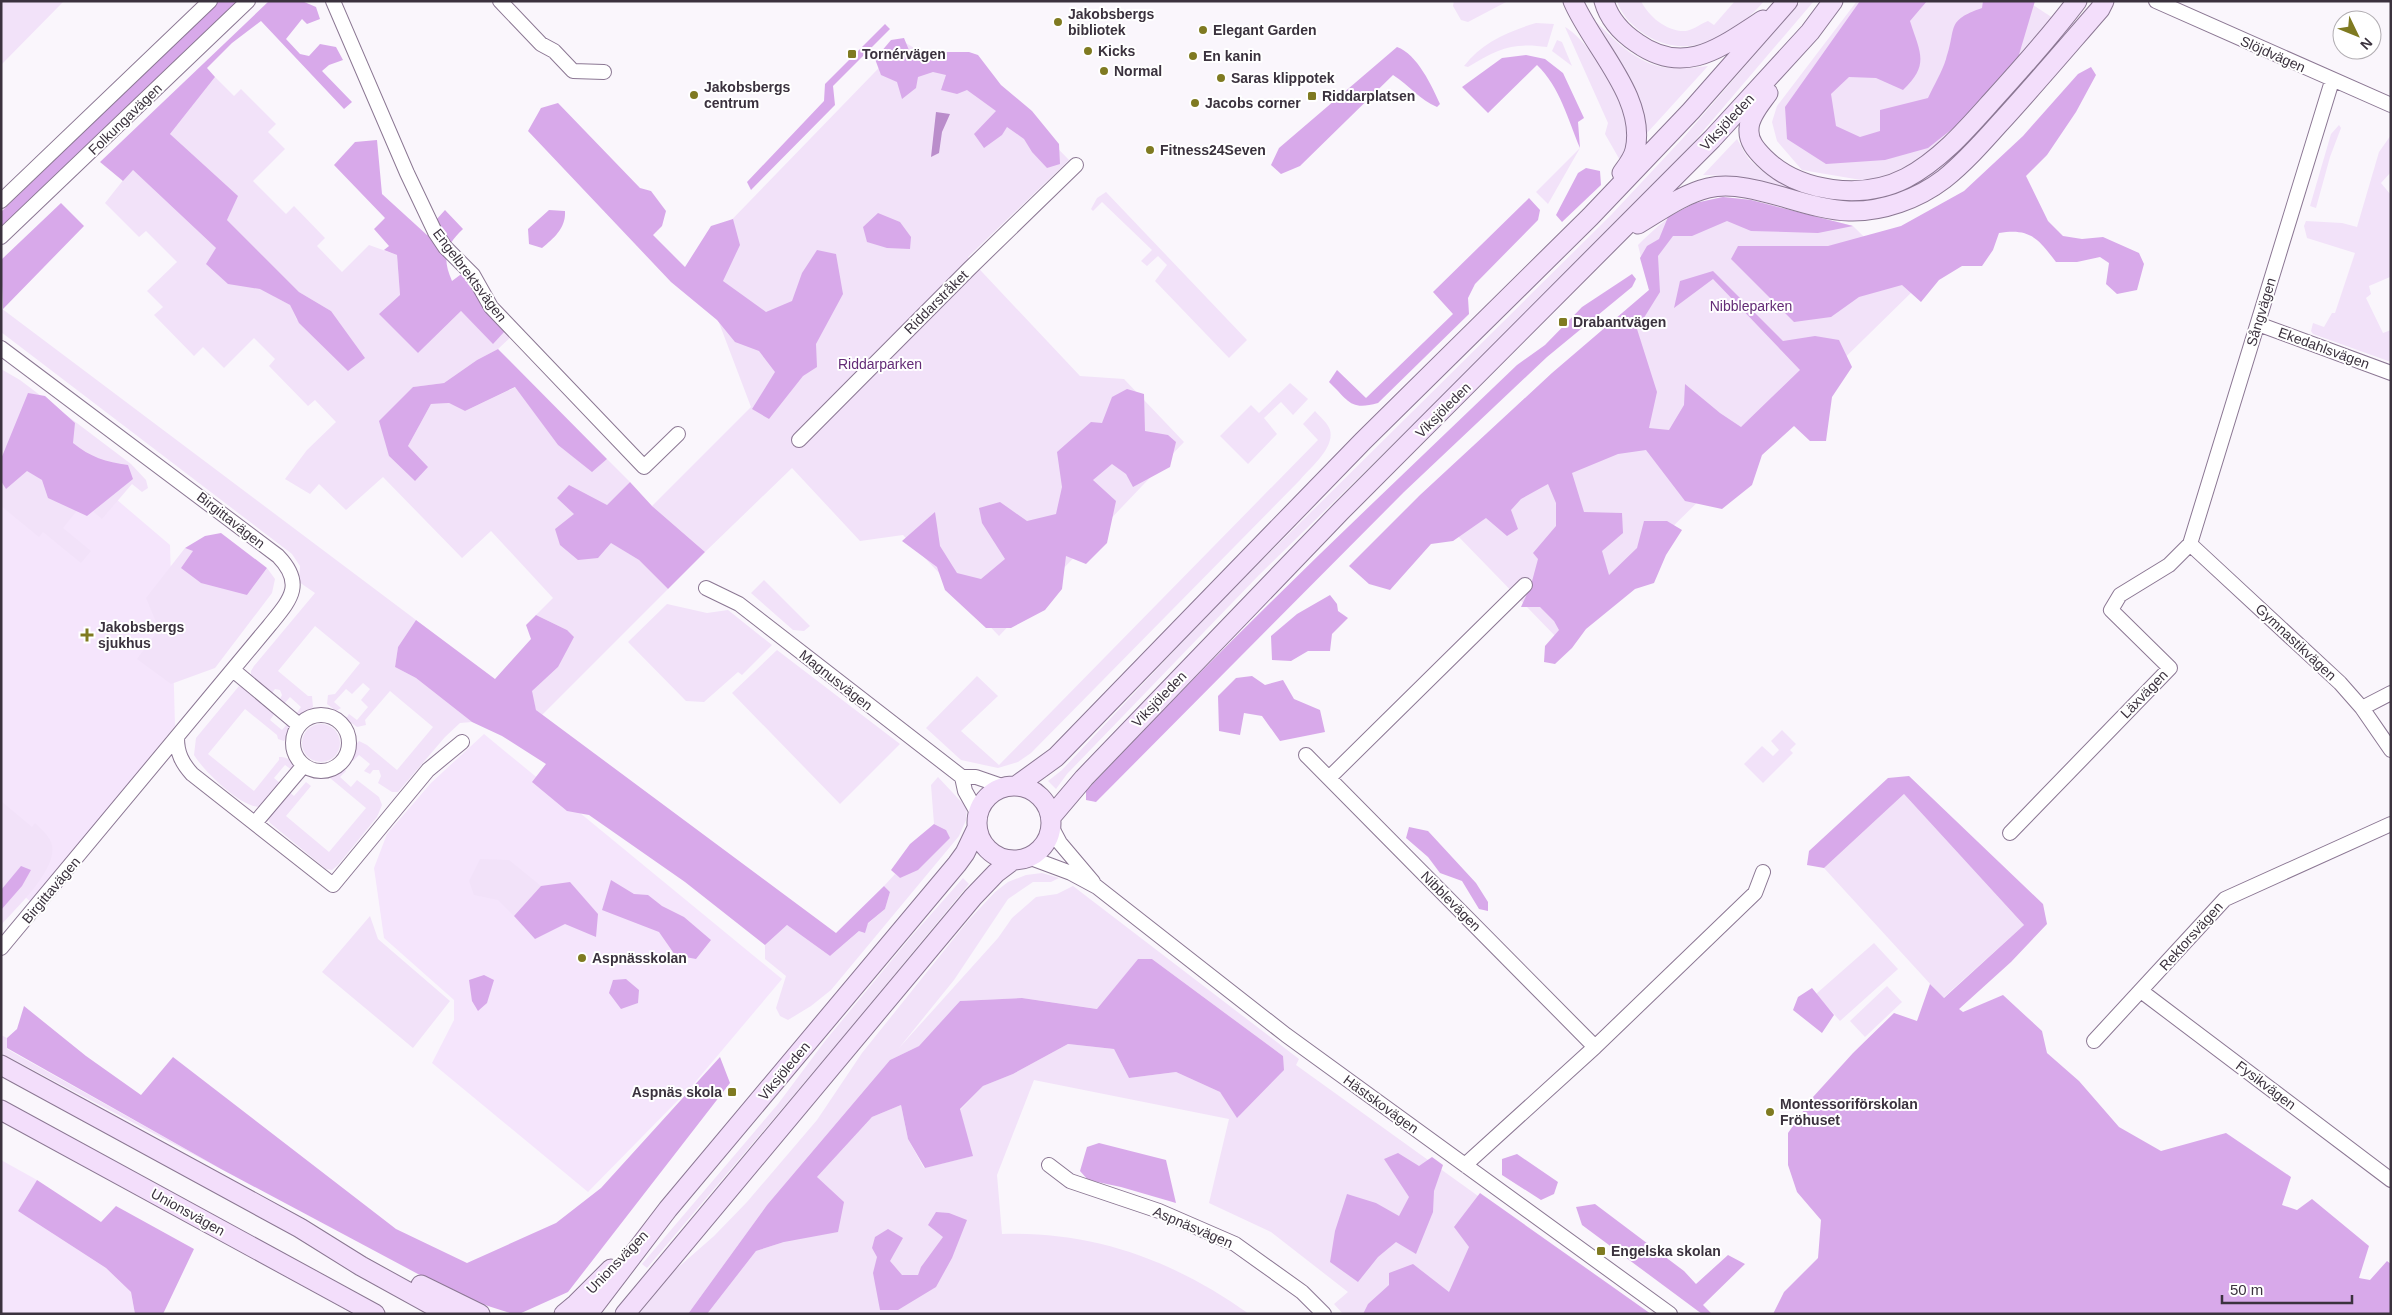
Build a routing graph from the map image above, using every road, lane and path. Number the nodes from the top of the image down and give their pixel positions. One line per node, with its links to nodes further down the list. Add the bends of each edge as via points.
1 (210, 1): 17 (street, Folkungavägen)
2 (248, 1): 20 (street, Folkungavägen)
3 (333, 1): 24 (street, Engelbrektsvägen, via 435,232 473,275 491,307 644,467)
4 (500, 1): 13 (street, via 541,44 554,51 573,71)
5 (1573, 1): 18 (main road, via 1626,95 1636,126 1635,151 1631,161)
6 (1604, 1): 11 (main road, via 1612,19 1632,40 1659,56 1685,59 1714,50)
7 (1833, 1): 12 (main road, Viksjöleden)
8 (2077, 1): 12 (main road, via 2039,49 1946,149 1905,179 1871,189 1834,189 1800,182 1774,167 1752,145 1748,129 1754,113)
9 (2104, 1): 19 (main road, via 2024,97 1966,159 1922,192 1897,204 1850,211 1824,209 1735,186 1709,188 1686,196)
10 (2156, 1): 14 (street, Slöjdvägen)
11 (1785, 4): 18 (main road, via 1691,111)
12 (1810, 32): 19 (main road, Viksjöleden)
13 (604, 72)
14 (2332, 81): 15 (street, Slöjdvägen); 21 (street, Sångvägen)
15 (2391, 106)
16 (1076, 165): 25 (street, Riddarstråket)
17 (1, 201)
18 (1590, 217): 40 (main road, via 1363,441 1056,757)
19 (1617, 236): 42 (main road, Viksjöleden, via 1341,511 1084,778)
20 (1, 237)
21 (2258, 324): 23 (street, Ekedahlsvägen); 26 (street, Sångvägen)
22 (1, 348): 29 (street, Birgittavägen, via 211,504 286,565 294,587 290,599)
23 (2391, 373)
24 (678, 434)
25 (799, 440)
26 (2190, 544): 31 (street, Gymnastikvägen, via 2340,683); 45 (street, Läxvägen, via 2168,565 2120,595 2111,610 2170,668)
27 (1525, 585): 39 (street)
28 (706, 588): 38 (street, Magnusvägen, via 739,604)
29 (233, 670): 32 (street); 33 (street, Birgittavägen)
30 (2391, 693): 31 (street)
31 (2362, 708): 35 (street, Gymnastikvägen)
32 (299, 724): 37 (street, via 293,745 295,755); 37 (street, via 313,716 334,718 347,732 349,741 348,751 334,768 316,770)
33 (177, 738): 43 (street, via 177,751 192,774); 49 (street, Birgittavägen)
34 (462, 742): 43 (street, via 428,770 333,885)
35 (2391, 750)
36 (1306, 755): 39 (street, Nibblevägen)
37 (304, 765): 43 (street)
38 (962, 778): 40 (street, via 976,777); 41 (street)
39 (1329, 778): 52 (street, Nibblevägen)
40 (1011, 786): 41 (main road, via 995,791 985,801); 42 (main road, via 1026,788 1043,799)
41 (978, 821): 46 (main road, via 980,838 990,850 1003,858); 58 (main road, Viksjöleden, via 957,864)
42 (1051, 822): 46 (main road, via 1048,839 1040,850); 48 (street, Hästskovägen, via 1060,843)
43 (256, 823)
44 (2391, 824): 50 (street, Rektorsvägen, via 2225,899)
45 (2010, 834)
46 (1021, 859): 48 (street, Hästskovägen, via 1071,873); 65 (main road, via 996,873 973,897)
47 (1763, 872): 52 (street, via 1755,893)
48 (1097, 886): 56 (street, Hästskovägen, via 1286,1035)
49 (1, 948)
50 (2140, 991): 51 (street, Rektorsvägen); 57 (street, Fysikvägen)
51 (2094, 1041)
52 (1595, 1047): 56 (street)
53 (1, 1065): 59 (main road)
54 (1, 1110): 60 (main road, Unionsvägen)
55 (1049, 1165): 66 (street, Aspnäsvägen, via 1070,1181 1158,1211 1235,1244 1302,1292)
56 (1465, 1165): 67 (street, Hästskovägen)
57 (2391, 1180)
58 (668, 1209): 63 (main road, Unionsvägen); 64 (main road, Viksjöleden)
59 (300, 1228): 61 (main road); 62 (main road, via 365,1256)
60 (375, 1314)
61 (448, 1314)
62 (480, 1314)
63 (564, 1314)
64 (588, 1314)
65 (625, 1314)
66 (1324, 1314)
67 (1670, 1314)

